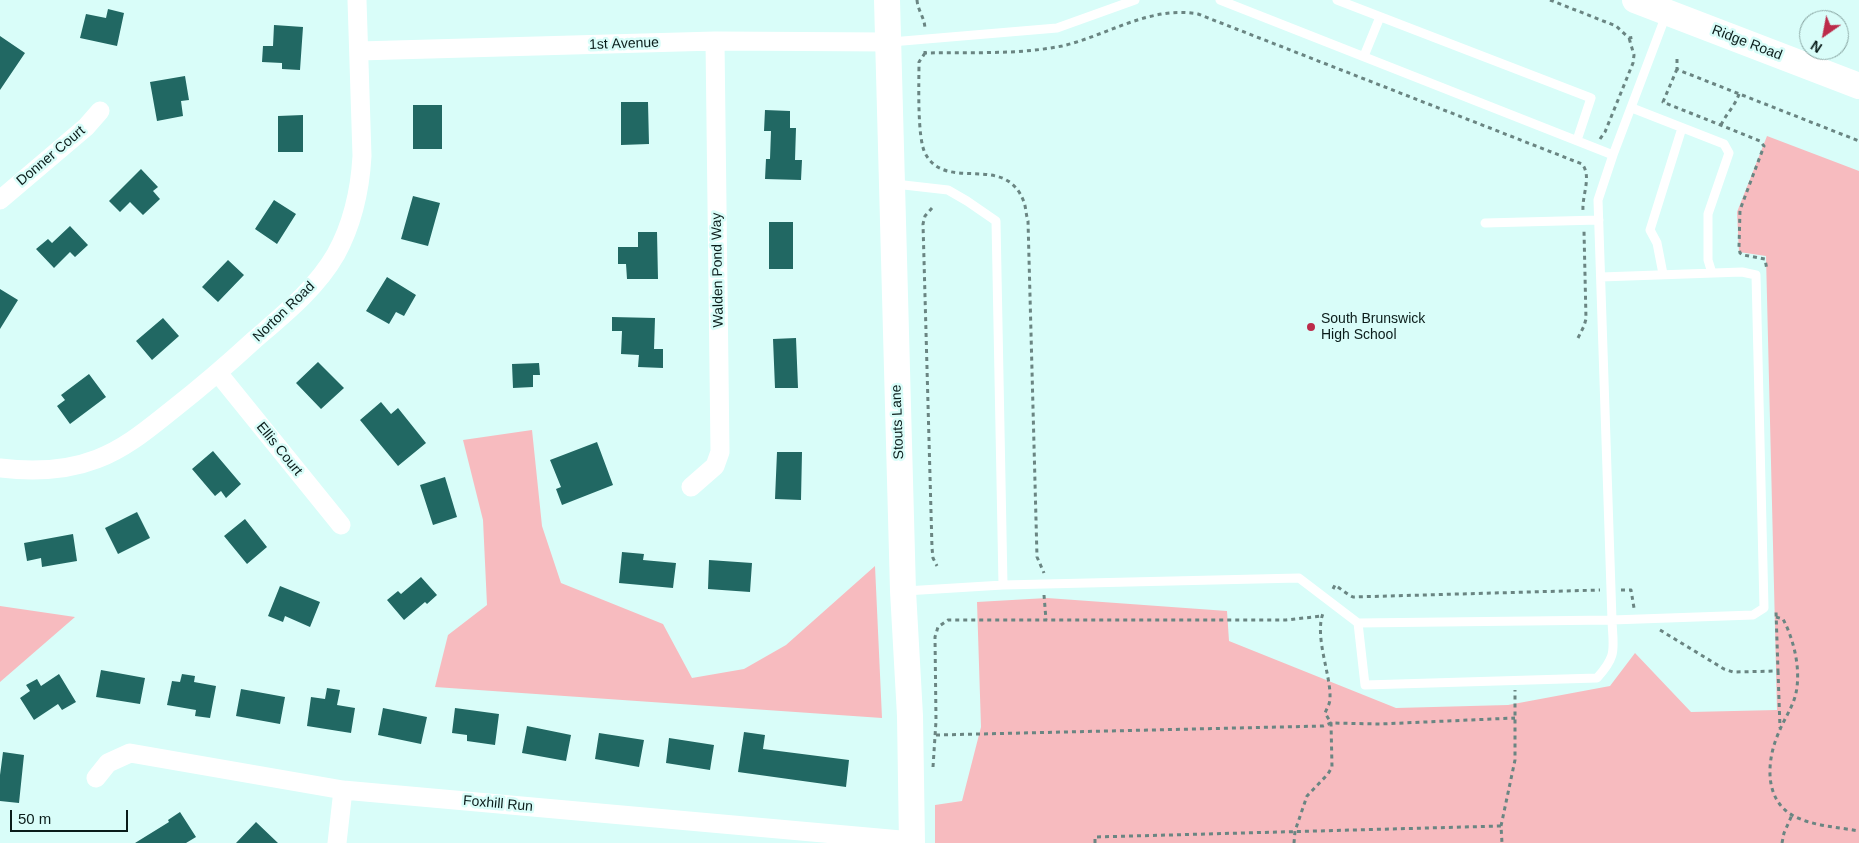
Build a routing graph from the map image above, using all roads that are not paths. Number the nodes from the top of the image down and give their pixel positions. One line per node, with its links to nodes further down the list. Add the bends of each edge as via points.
1 (357, 0): 11 (street, Norton Road)
2 (887, 0): 10 (street, Stouts Lane)
3 (1135, 0): 10 (lane, via 1058,28)
4 (1220, 0): 12 (lane)
5 (1337, 0): 8 (lane)
6 (1635, 0): 7 (street, Ridge Road)
7 (1670, 6): 13 (street, Ridge Road); 14 (lane)
8 (1380, 16): 12 (lane); 17 (lane, via 1591,98)
9 (715, 41): 10 (street, 1st Avenue); 11 (street, 1st Avenue); 28 (street, Walden Pond Way, via 720,452 715,466)
10 (888, 42): 19 (street, Stouts Lane)
11 (359, 52): 26 (street, Norton Road, via 361,177 345,236 311,288)
12 (1364, 56): 17 (lane)
13 (1859, 86)
14 (1632, 108): 16 (lane); 18 (lane)
15 (100, 111): 20 (street, Donner Court, via 86,127)
16 (1682, 128): 23 (lane, via 1724,144 1729,153 1708,214 1708,260); 24 (lane, via 1650,230 1657,243)
17 (1577, 140): 18 (lane)
18 (1613, 155): 21 (lane, via 1598,200)
19 (892, 184): 30 (lane, via 948,190 996,221); 31 (street, Stouts Lane)
20 (0, 200)
21 (1599, 220): 22 (lane); 25 (lane)
22 (1485, 223)
23 (1712, 273): 24 (lane); 32 (lane, via 1742,272 1756,276 1764,608 1754,616)
24 (1662, 274): 25 (lane)
25 (1601, 277): 32 (lane)
26 (218, 373): 27 (street, Norton Road, via 146,432 96,460 59,469); 29 (street, Ellis Court)
27 (0, 468)
28 (691, 487)
29 (340, 524)
30 (1003, 586): 31 (lane); 33 (lane, via 1299,578)
31 (903, 591): 36 (street, Stouts Lane, via 910,716)
32 (1612, 620): 33 (lane); 33 (lane, via 1614,652 1609,665 1597,678 1365,685)
33 (1358, 623)
34 (96, 778): 35 (street, Foxhill Run, via 108,763 130,753)
35 (343, 790): 36 (street, Foxhill Run); 37 (street)
36 (912, 842)
37 (337, 843)

